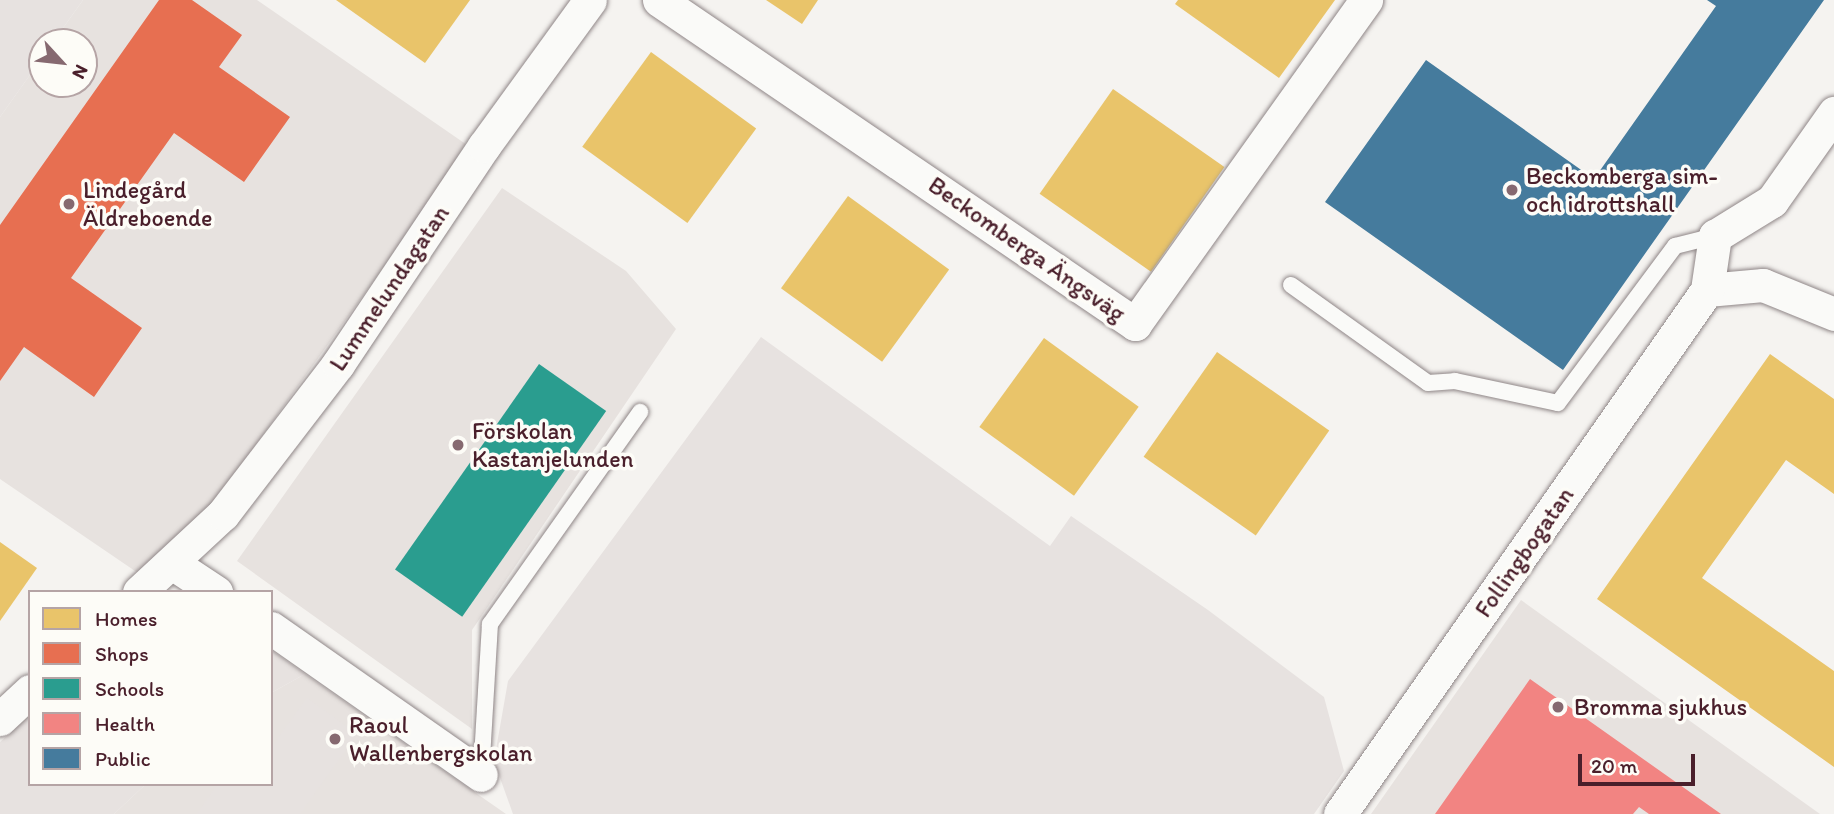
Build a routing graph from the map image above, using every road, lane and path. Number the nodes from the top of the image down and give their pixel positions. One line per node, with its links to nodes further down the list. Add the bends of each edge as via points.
1 (590, 0): 10 (street, Lummelundagatan, via 484,146 338,364 223,514)
2 (659, 0): 3 (street, Beckomberga Ängsväg, via 1136,324)
3 (1366, 0)
4 (1834, 113): 5 (street, via 1772,201)
5 (1715, 236): 6 (lane, via 1675,246 1558,403 1455,380 1428,383); 7 (street)
6 (1291, 285)
7 (1707, 290): 8 (street, via 1763,285); 17 (street, Follingbogatan)
8 (1830, 303)
9 (640, 412): 16 (lane, via 490,624)
10 (172, 563): 11 (street, Lummelundagatan); 12 (street)
11 (141, 590)
12 (213, 590)
13 (273, 629): 16 (street)
14 (28, 693): 15 (street)
15 (0, 719)
16 (481, 775)
17 (1340, 814)

